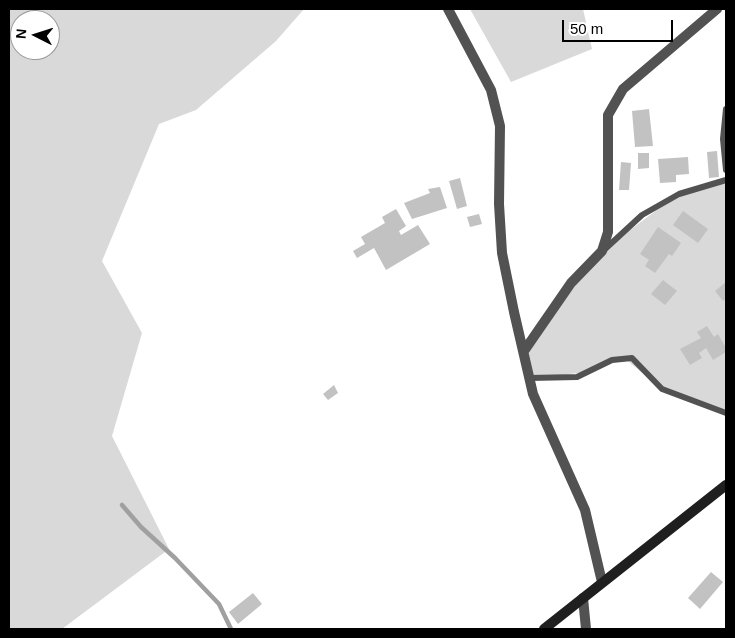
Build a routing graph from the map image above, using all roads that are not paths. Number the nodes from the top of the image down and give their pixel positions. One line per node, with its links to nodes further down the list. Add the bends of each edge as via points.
1 (448, 9): 7 (street, via 491,90 500,126 502,253)
2 (717, 9): 6 (street, via 623,89 608,115 608,232)
3 (726, 109): 4 (lane, via 723,139)
4 (726, 170)
5 (726, 180): 6 (lane, via 679,194 642,215)
6 (597, 256): 7 (street, via 571,283)
7 (524, 351): 8 (street)
8 (530, 378): 9 (lane, via 577,377 612,360 632,358 662,389); 11 (street, via 533,394 585,510)
9 (726, 413)
10 (726, 485): 11 (street)
11 (602, 582): 12 (street)
12 (582, 598): 13 (street); 14 (street)
13 (544, 629)
14 (586, 629)

